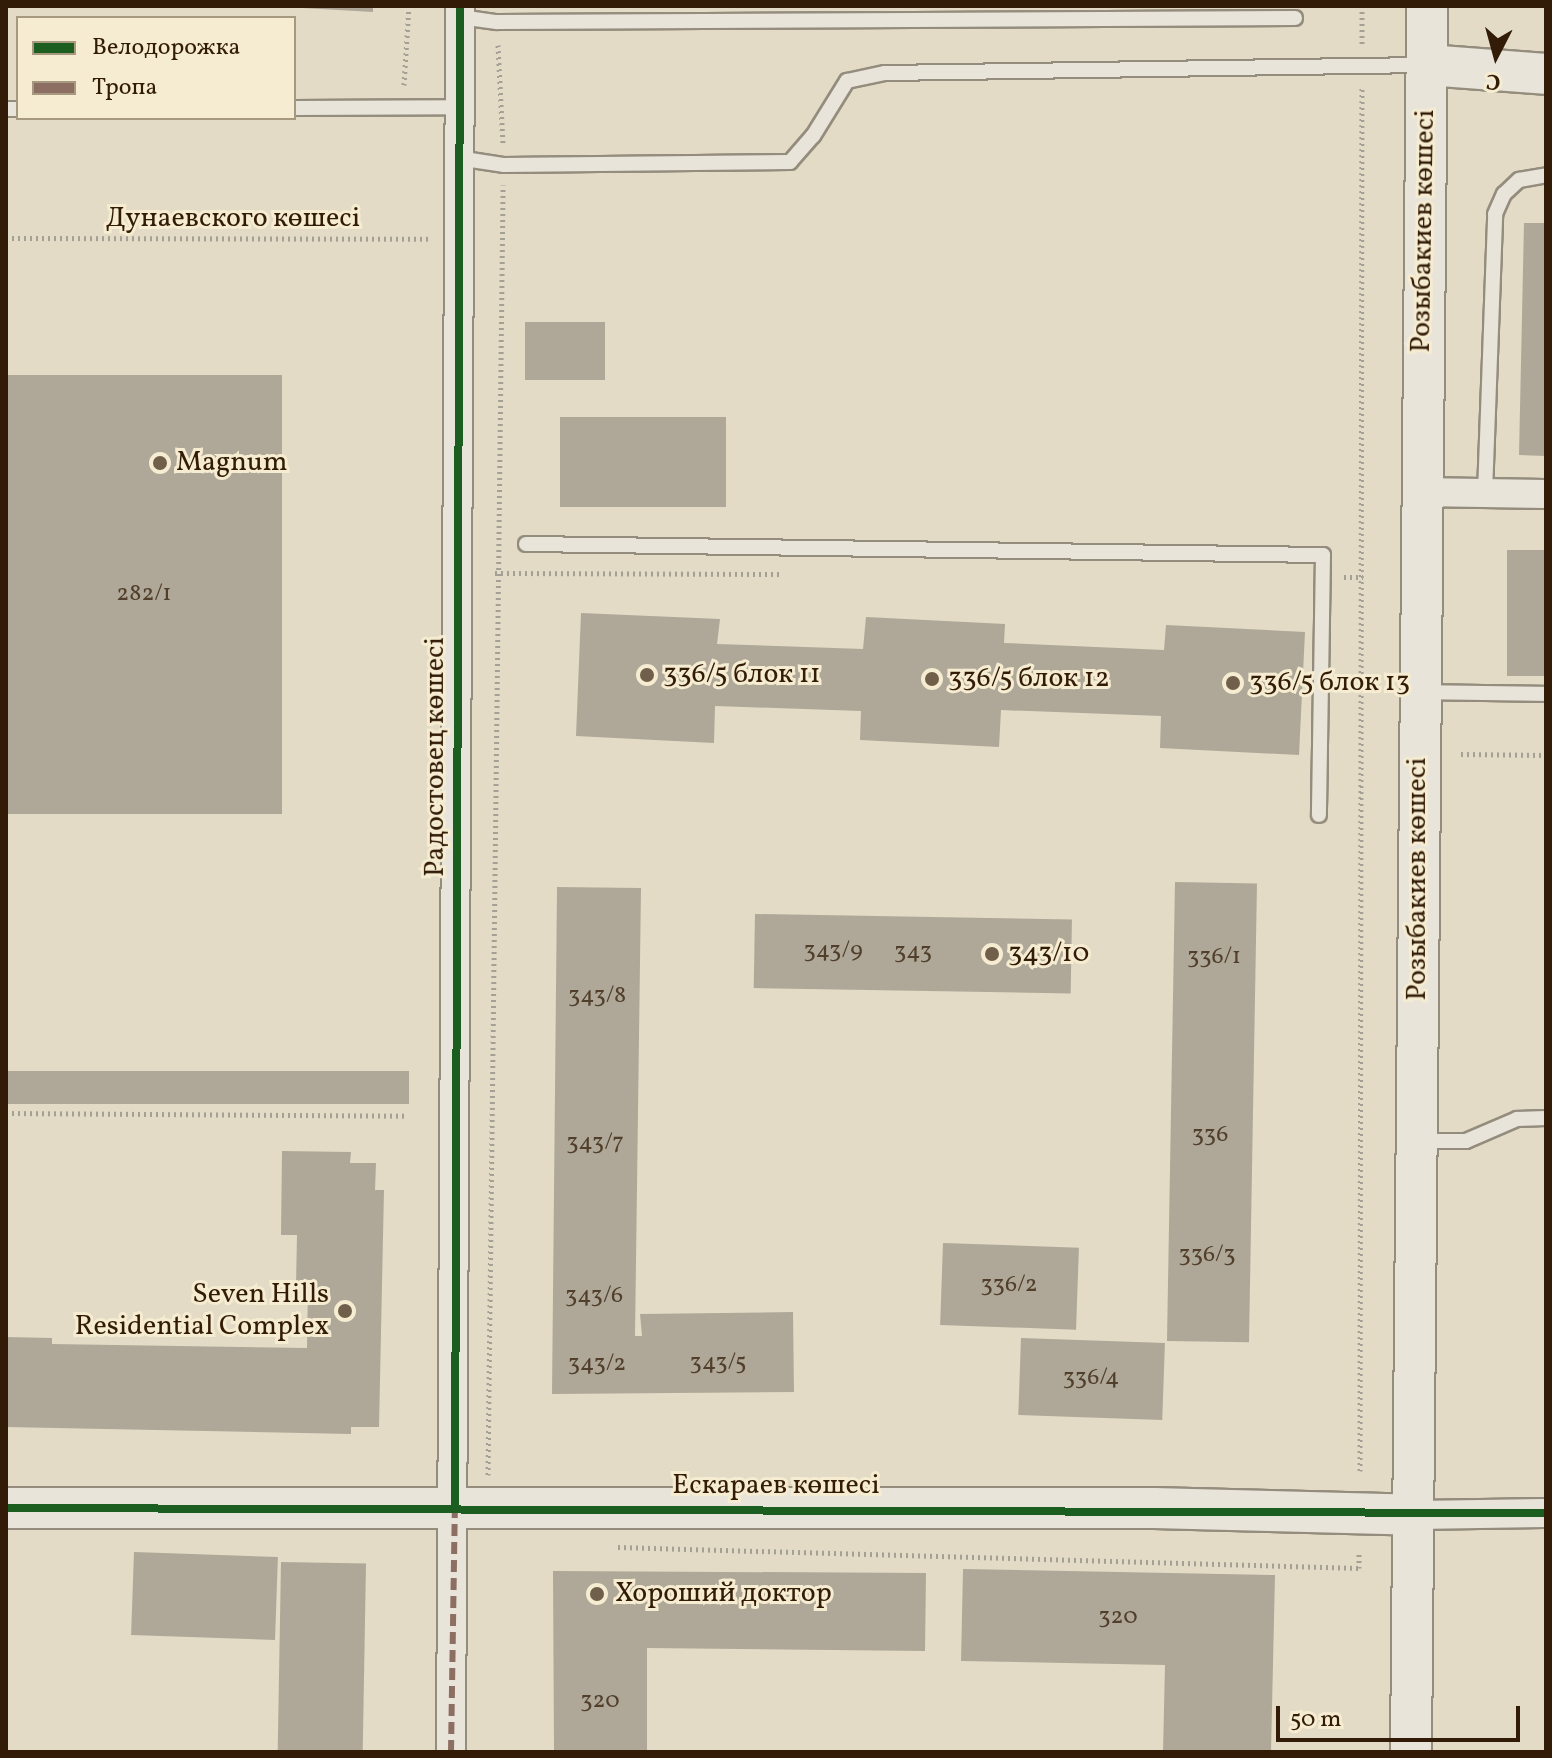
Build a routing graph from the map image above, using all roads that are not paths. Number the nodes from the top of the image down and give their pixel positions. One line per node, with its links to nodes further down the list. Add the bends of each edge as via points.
1 (1427, 6): 4 (main road, Розыбакиев көшесі)
2 (460, 12): 3 (lane, via 497,22); 6 (street, Радостовец көшесі)
3 (1295, 18)
4 (1427, 65): 5 (main road); 8 (lane, via 885,73 847,81 790,162 504,165); 10 (main road, Розыбакиев көшесі)
5 (1546, 74)
6 (458, 107): 7 (lane); 8 (street, Радостовец көшесі)
7 (296, 108)
8 (458, 158): 20 (street, Радостовец көшесі)
9 (1546, 175): 11 (lane, via 1519,180 1504,194 1495,214)
10 (1419, 492): 11 (street); 14 (main road, Розыбакиев көшесі)
11 (1485, 493): 12 (street)
12 (1546, 494)
13 (526, 544): 16 (lane, via 1323,555)
14 (1419, 692): 15 (lane); 18 (main road, Розыбакиев көшесі)
15 (1546, 694)
16 (1319, 815)
17 (1546, 1118): 18 (lane, via 1517,1119 1466,1141)
18 (1416, 1141): 22 (main road, Розыбакиев көшесі)
19 (6, 1508): 20 (main road, Ескараев көшесі)
20 (471, 1508): 22 (main road, Ескараев көшесі, via 1154,1508); 23 (street, Радостовец көшесі)
21 (1546, 1513): 22 (street, Ескараев көшесі)
22 (1414, 1515): 24 (main road, Розыбакиев көшесі)
23 (451, 1752)
24 (1411, 1752)

